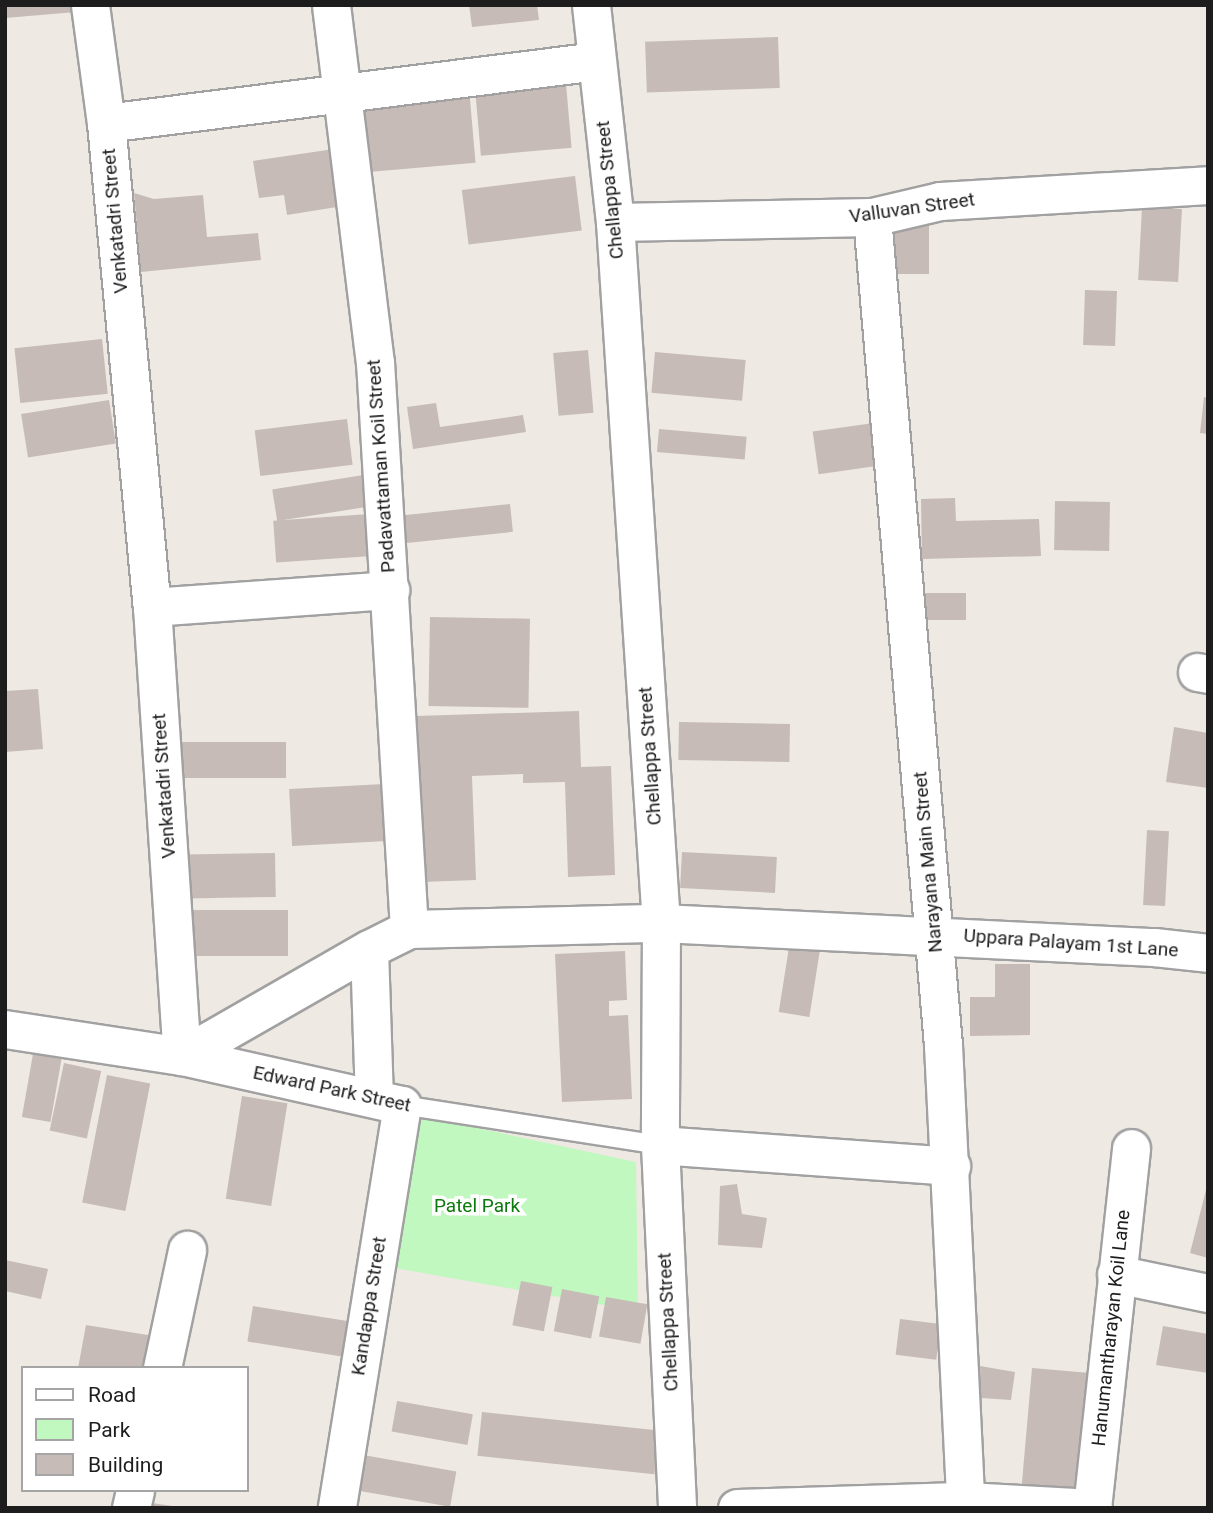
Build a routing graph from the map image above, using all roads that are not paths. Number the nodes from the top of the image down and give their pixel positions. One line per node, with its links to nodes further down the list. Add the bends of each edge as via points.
1 (90, 5): 6 (street, Venkatadri Street)
2 (331, 5): 5 (street, Padavattaman Koil Street)
3 (591, 5): 4 (street, Chellappa Street)
4 (596, 61): 5 (street); 9 (street, Chellappa Street)
5 (342, 93): 6 (street); 10 (street, Padavattaman Koil Street, via 375,362)
6 (106, 123): 11 (street, Venkatadri Street)
7 (1208, 185): 8 (street, Valluvan Street, via 940,201)
8 (872, 217): 9 (street, Valluvan Street); 14 (street, Narayana Main Street)
9 (615, 222): 12 (street, Chellappa Street)
10 (390, 590): 11 (street); 13 (street, Padavattaman Koil Street)
11 (152, 607): 18 (street, Venkatadri Street)
12 (661, 923): 13 (street); 14 (street, Uppara Palayam 1st Lane); 20 (street, Chellappa Street)
13 (409, 929): 15 (street)
14 (935, 934): 16 (street, Uppara Palayam 1st Lane); 22 (street, Narayana Main Street)
15 (369, 948): 18 (street); 19 (street)
16 (1208, 953)
17 (5, 1029): 18 (street, Edward Park Street)
18 (182, 1056): 19 (street, Edward Park Street)
19 (388, 1101): 20 (lane, Edward Park Street); 28 (street, Kandappa Street)
20 (660, 1145): 22 (street); 29 (street, Chellappa Street)
21 (1130, 1148): 24 (street, Hanumantharayan Koil Lane)
22 (951, 1166): 27 (street, Narayana Main Street)
23 (187, 1250): 26 (street)
24 (1116, 1273): 25 (street); 31 (street, Hanumantharayan Koil Lane)
25 (1208, 1293)
26 (162, 1366)
27 (966, 1504): 30 (street); 31 (street)
28 (337, 1508)
29 (677, 1508)
30 (737, 1508)
31 (1092, 1508)

